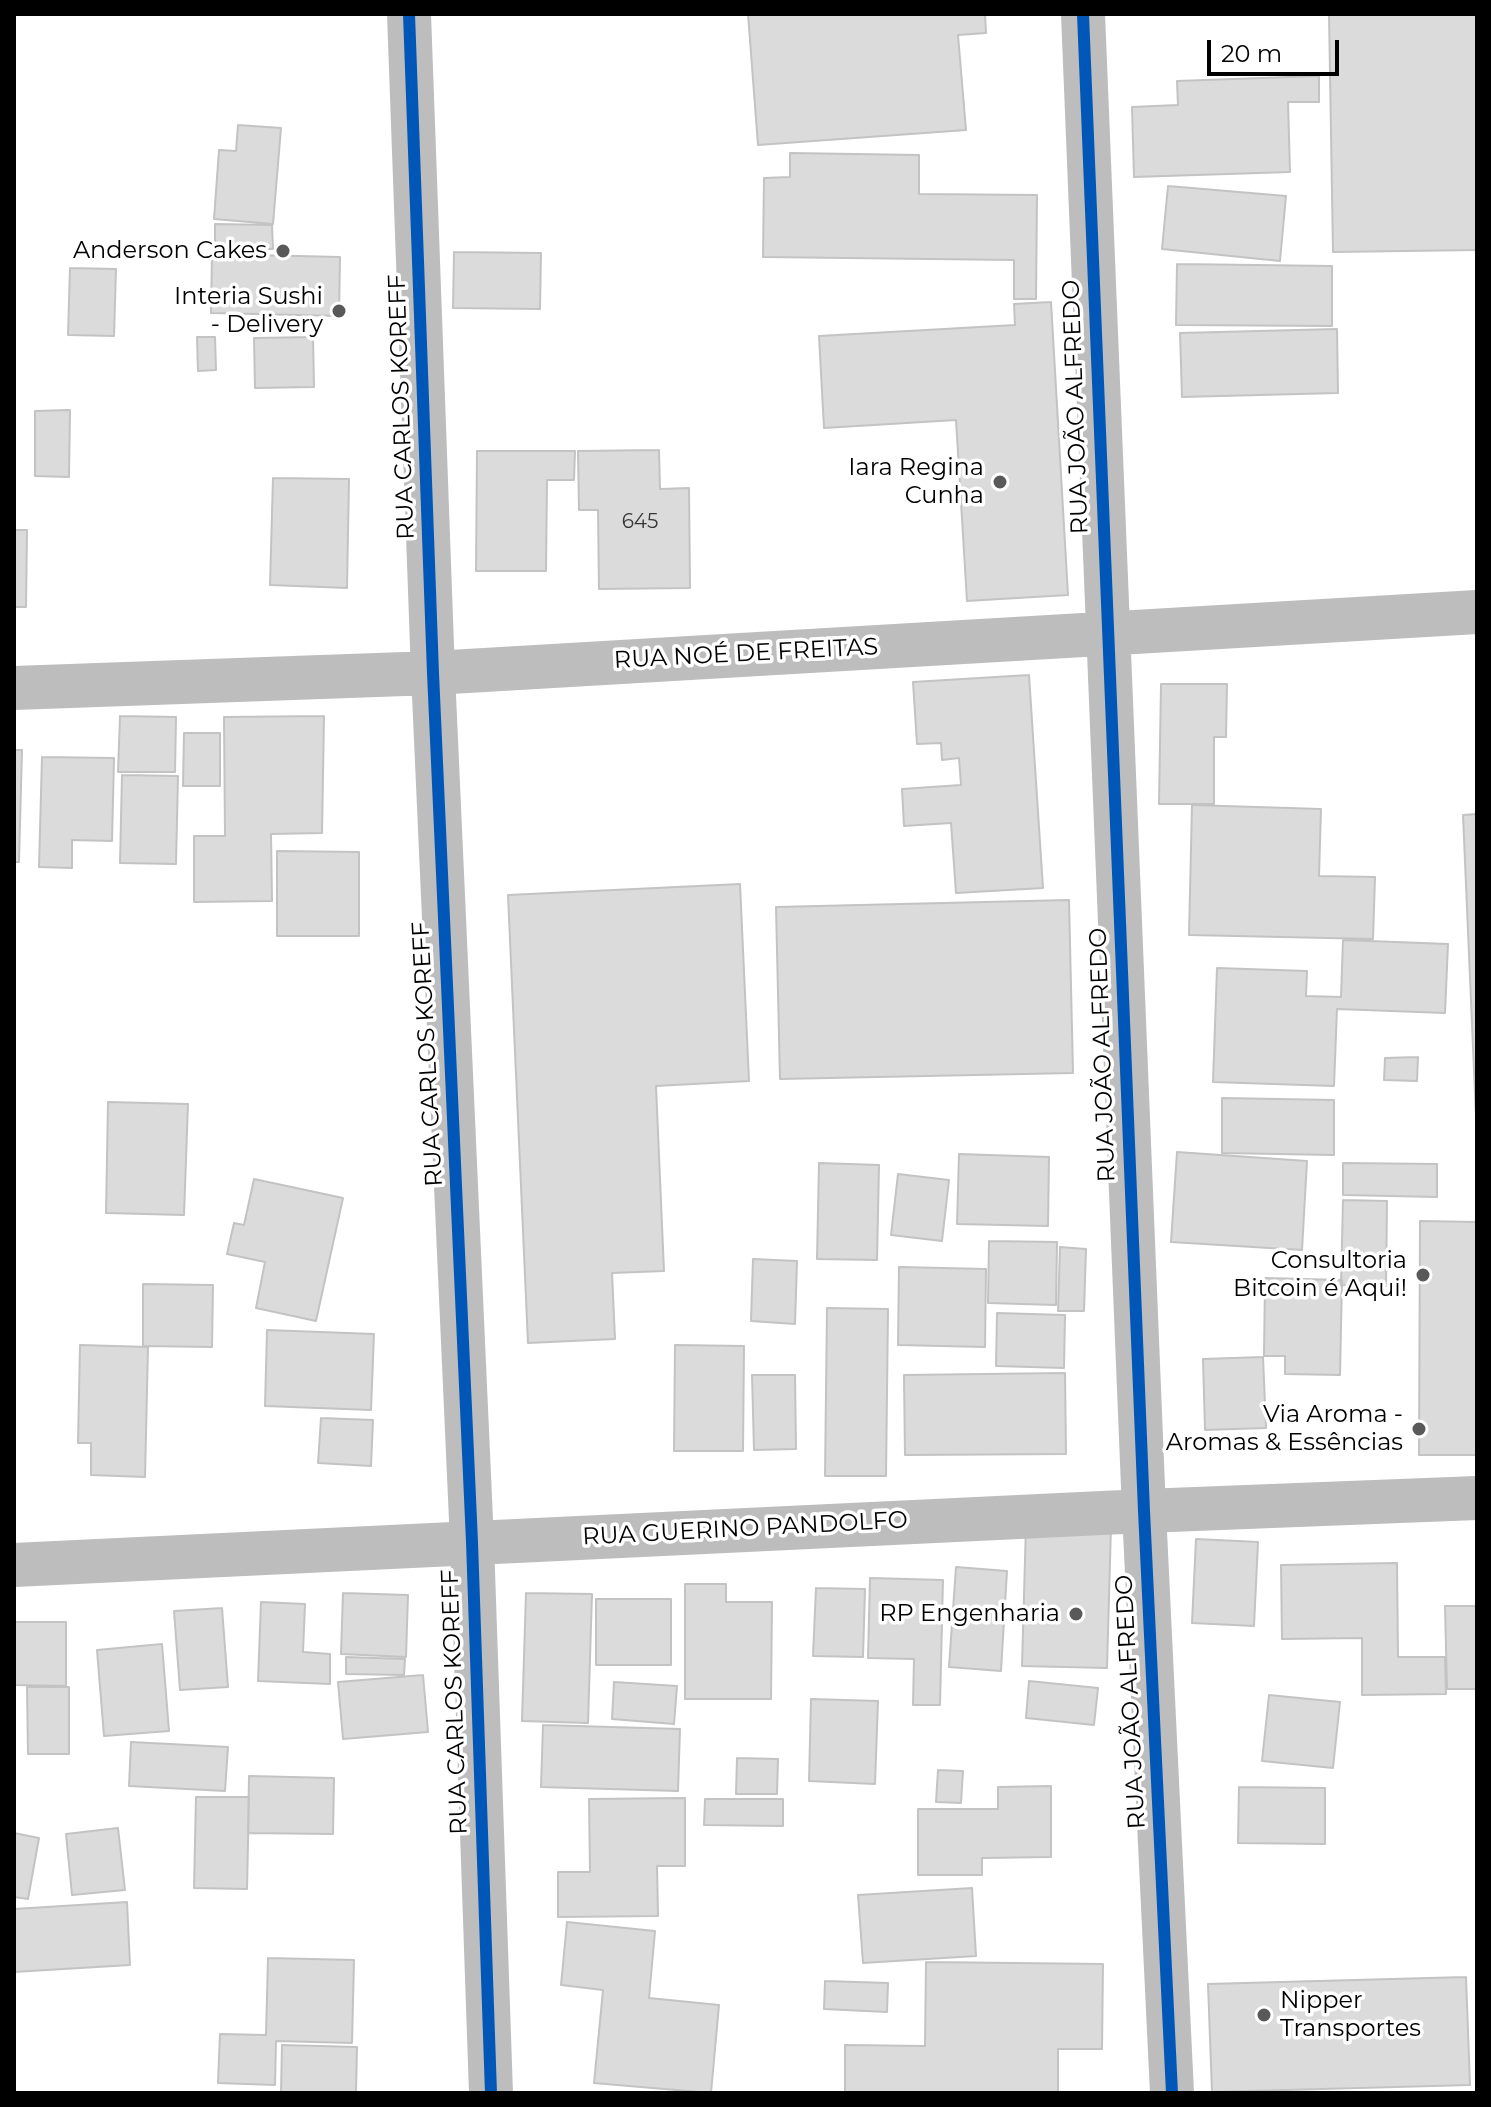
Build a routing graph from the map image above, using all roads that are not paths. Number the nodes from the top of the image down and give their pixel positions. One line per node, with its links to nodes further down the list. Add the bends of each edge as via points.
1 (409, 14): 5 (street, RUA CARLOS KOREFF)
2 (1083, 14): 4 (street, RUA JOÃO ALFREDO)
3 (1477, 612): 4 (street, RUA NOÉ DE FREITAS)
4 (1107, 632): 5 (street, RUA NOÉ DE FREITAS); 8 (street, RUA JOÃO ALFREDO)
5 (433, 673): 6 (street, RUA NOÉ DE FREITAS); 9 (street, RUA CARLOS KOREFF)
6 (14, 688)
7 (1477, 1498): 8 (street, RUA GUERINO PANDOLFO)
8 (1144, 1511): 9 (street, RUA GUERINO PANDOLFO); 12 (street, RUA JOÃO ALFREDO)
9 (472, 1542): 10 (street, RUA GUERINO PANDOLFO); 11 (street, RUA CARLOS KOREFF)
10 (14, 1565)
11 (491, 2093)
12 (1172, 2093)

